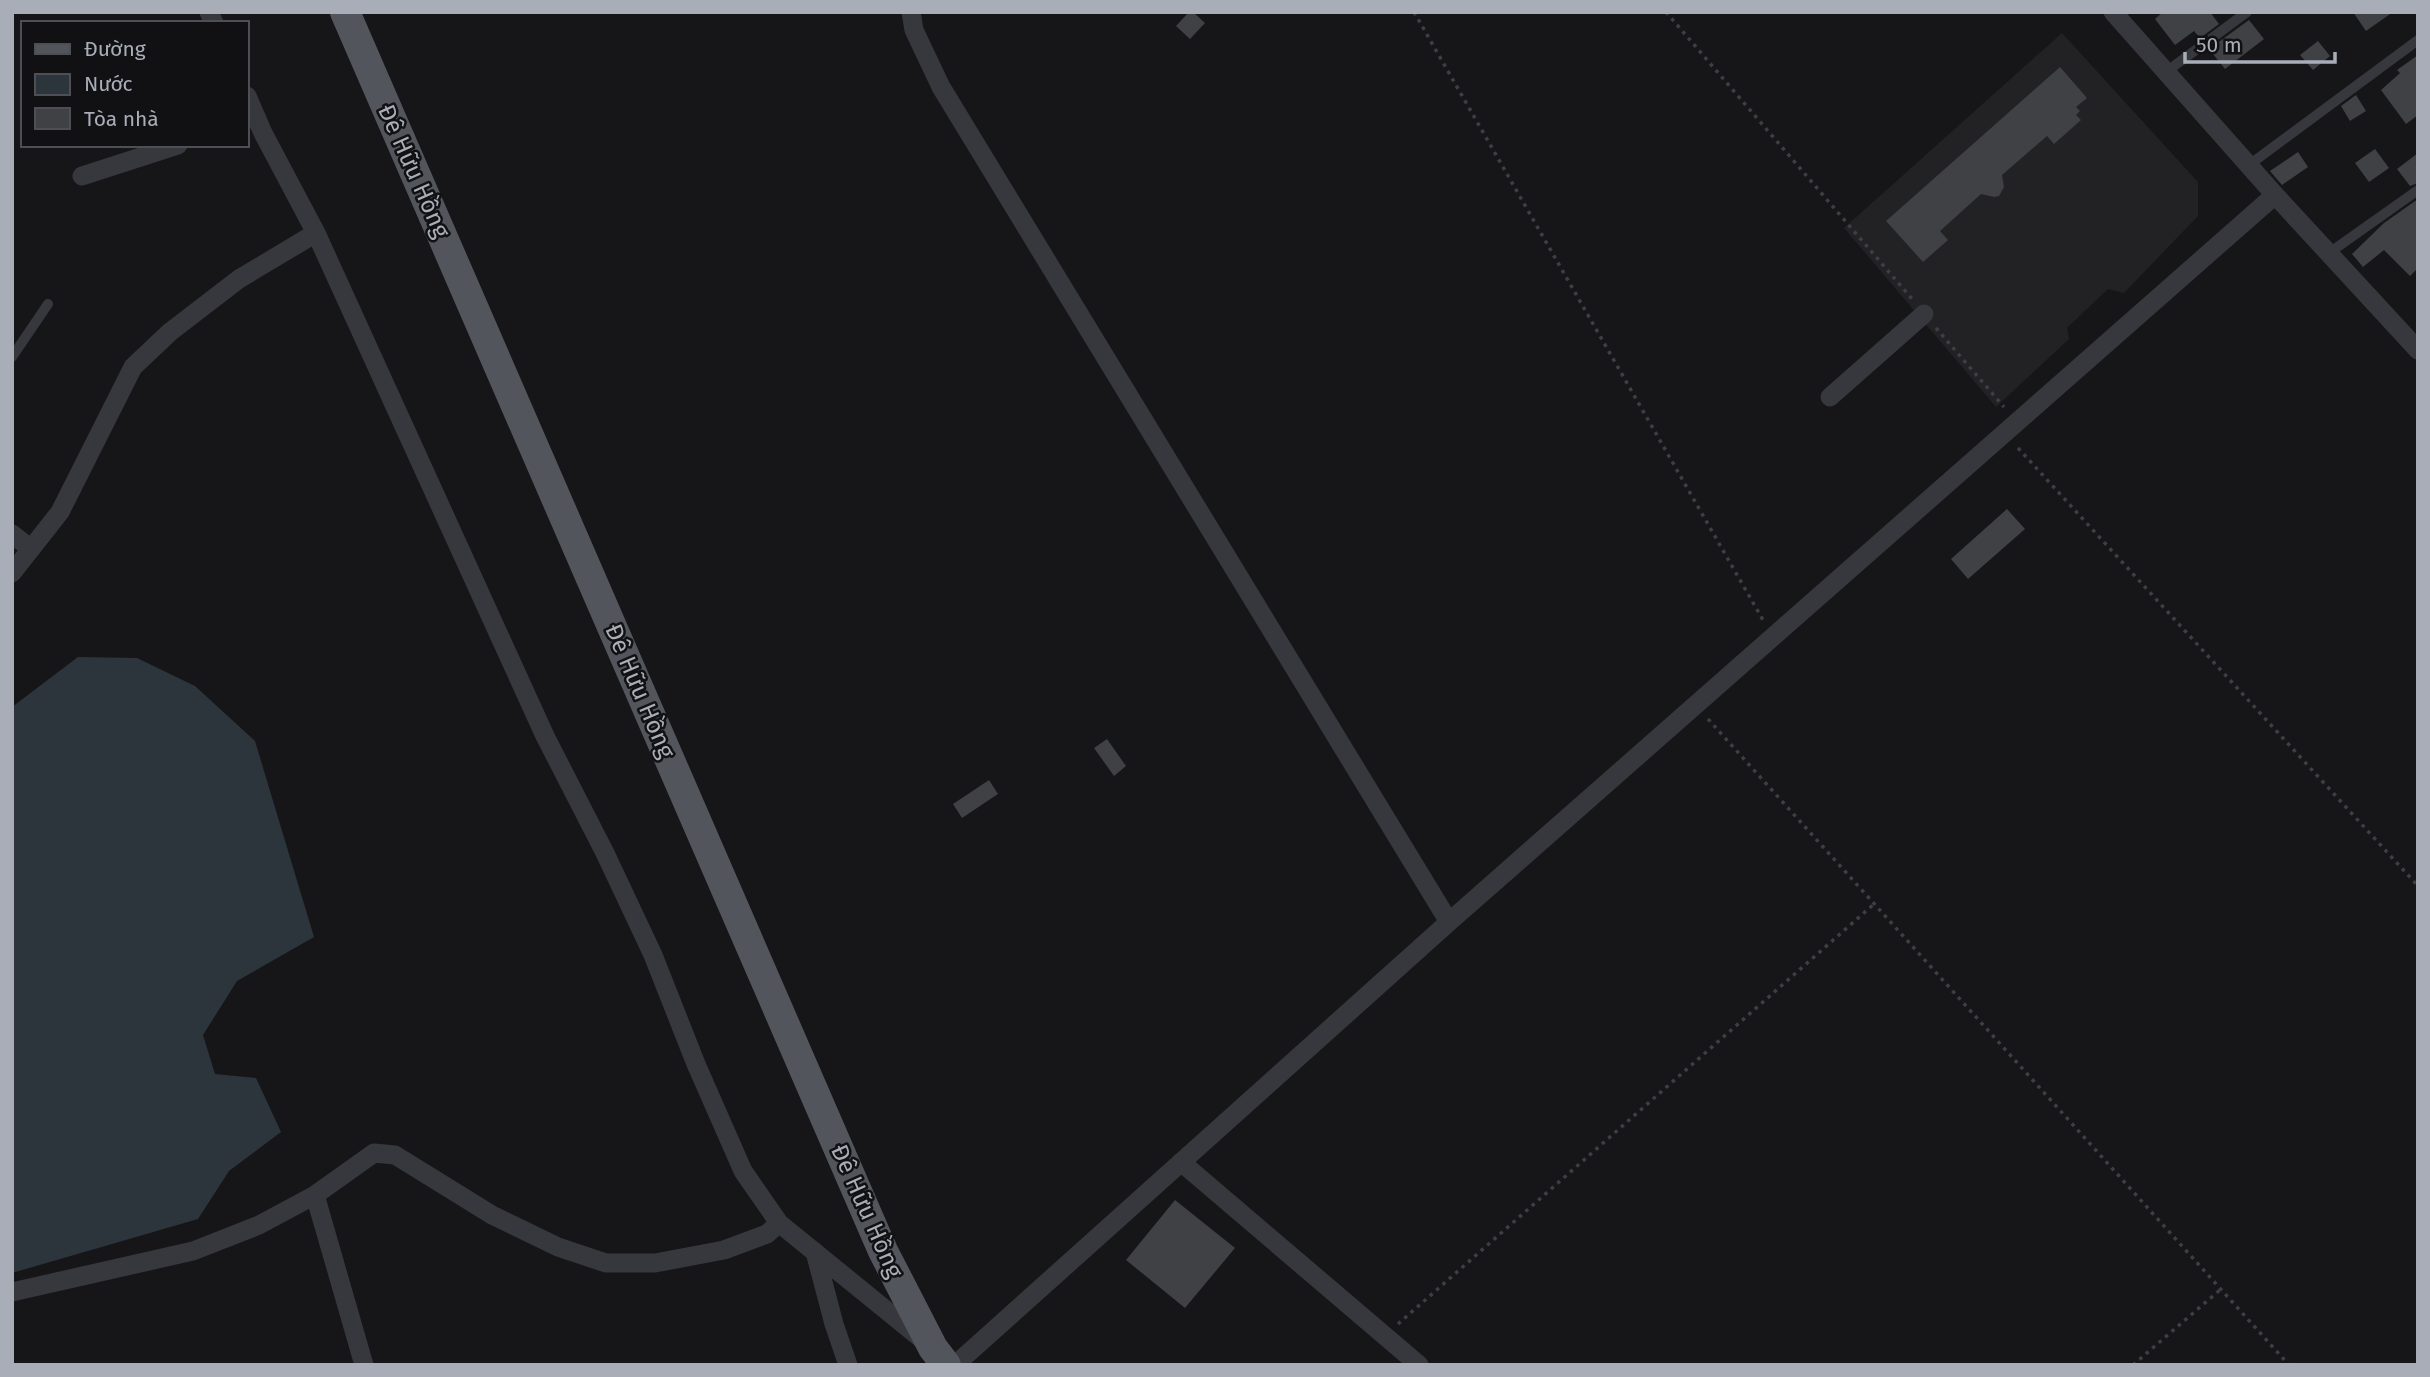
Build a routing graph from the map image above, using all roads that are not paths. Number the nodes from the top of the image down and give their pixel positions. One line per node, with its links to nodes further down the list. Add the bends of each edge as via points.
1 (345, 12): 29 (main road, Đê Hữu Hồng, via 883,1251)
2 (911, 12): 23 (street, via 914,30 941,87)
3 (2113, 12): 6 (street)
4 (2247, 12): 6 (lane)
5 (2418, 40): 9 (lane)
6 (2166, 72): 9 (street)
7 (249, 109): 13 (street)
8 (172, 147): 10 (street)
9 (2249, 165): 12 (street)
10 (82, 176)
11 (2418, 190): 14 (lane)
12 (2275, 195): 14 (street); 23 (street)
13 (316, 233): 21 (street, via 239,279 133,366 60,512); 26 (street, via 545,736 653,955 743,1171)
14 (2329, 253): 17 (street)
15 (48, 304): 18 (lane)
16 (1924, 314): 19 (street)
17 (2418, 350)
18 (12, 357)
19 (1830, 397)
20 (12, 534): 21 (street)
21 (31, 549): 22 (street)
22 (12, 573)
23 (1449, 922): 24 (street)
24 (1181, 1162): 29 (street); 32 (street)
25 (315, 1195): 26 (street, via 374,1153 394,1155 492,1215 558,1247 606,1263 655,1263 724,1250 767,1234); 28 (street, via 259,1225 193,1251); 30 (street)
26 (779, 1223): 27 (street)
27 (815, 1252): 29 (street); 31 (street)
28 (12, 1292)
29 (945, 1359)
30 (364, 1365)
31 (848, 1365)
32 (1419, 1365)

